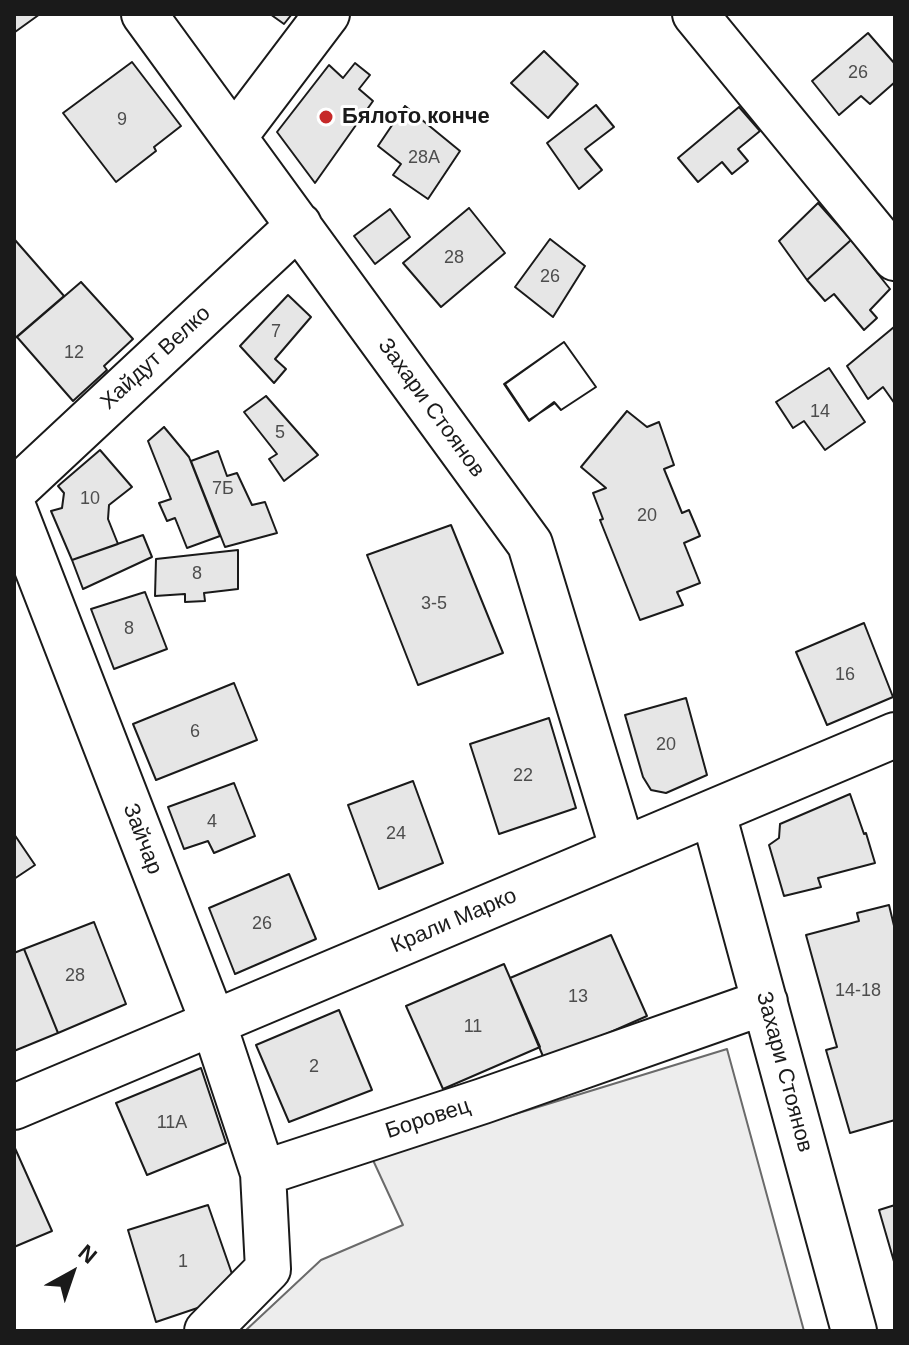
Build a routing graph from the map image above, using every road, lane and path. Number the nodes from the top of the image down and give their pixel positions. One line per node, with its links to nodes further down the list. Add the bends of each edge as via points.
1 (144, 14): 4 (street, Захари Стоянов)
2 (327, 14): 4 (street)
3 (695, 14): 6 (street)
4 (234, 137): 5 (street, Захари Стоянов)
5 (299, 225): 7 (street, Хайдут Велко); 11 (street, Захари Стоянов, via 530,544)
6 (895, 258)
7 (14, 491)
8 (14, 509): 13 (street, Зайчар)
9 (895, 735): 10 (street, Крали Марко)
10 (713, 813): 11 (street, Крали Марко); 12 (street, Захари Стоянов)
11 (623, 850): 13 (street, Крали Марко)
12 (765, 1002): 15 (street, Боровец); 17 (street, Захари Стоянов)
13 (213, 1022): 14 (street, Крали Марко); 15 (street, Зайчар)
14 (14, 1107)
15 (263, 1173): 16 (street, via 268,1269)
16 (207, 1331)
17 (854, 1331)

